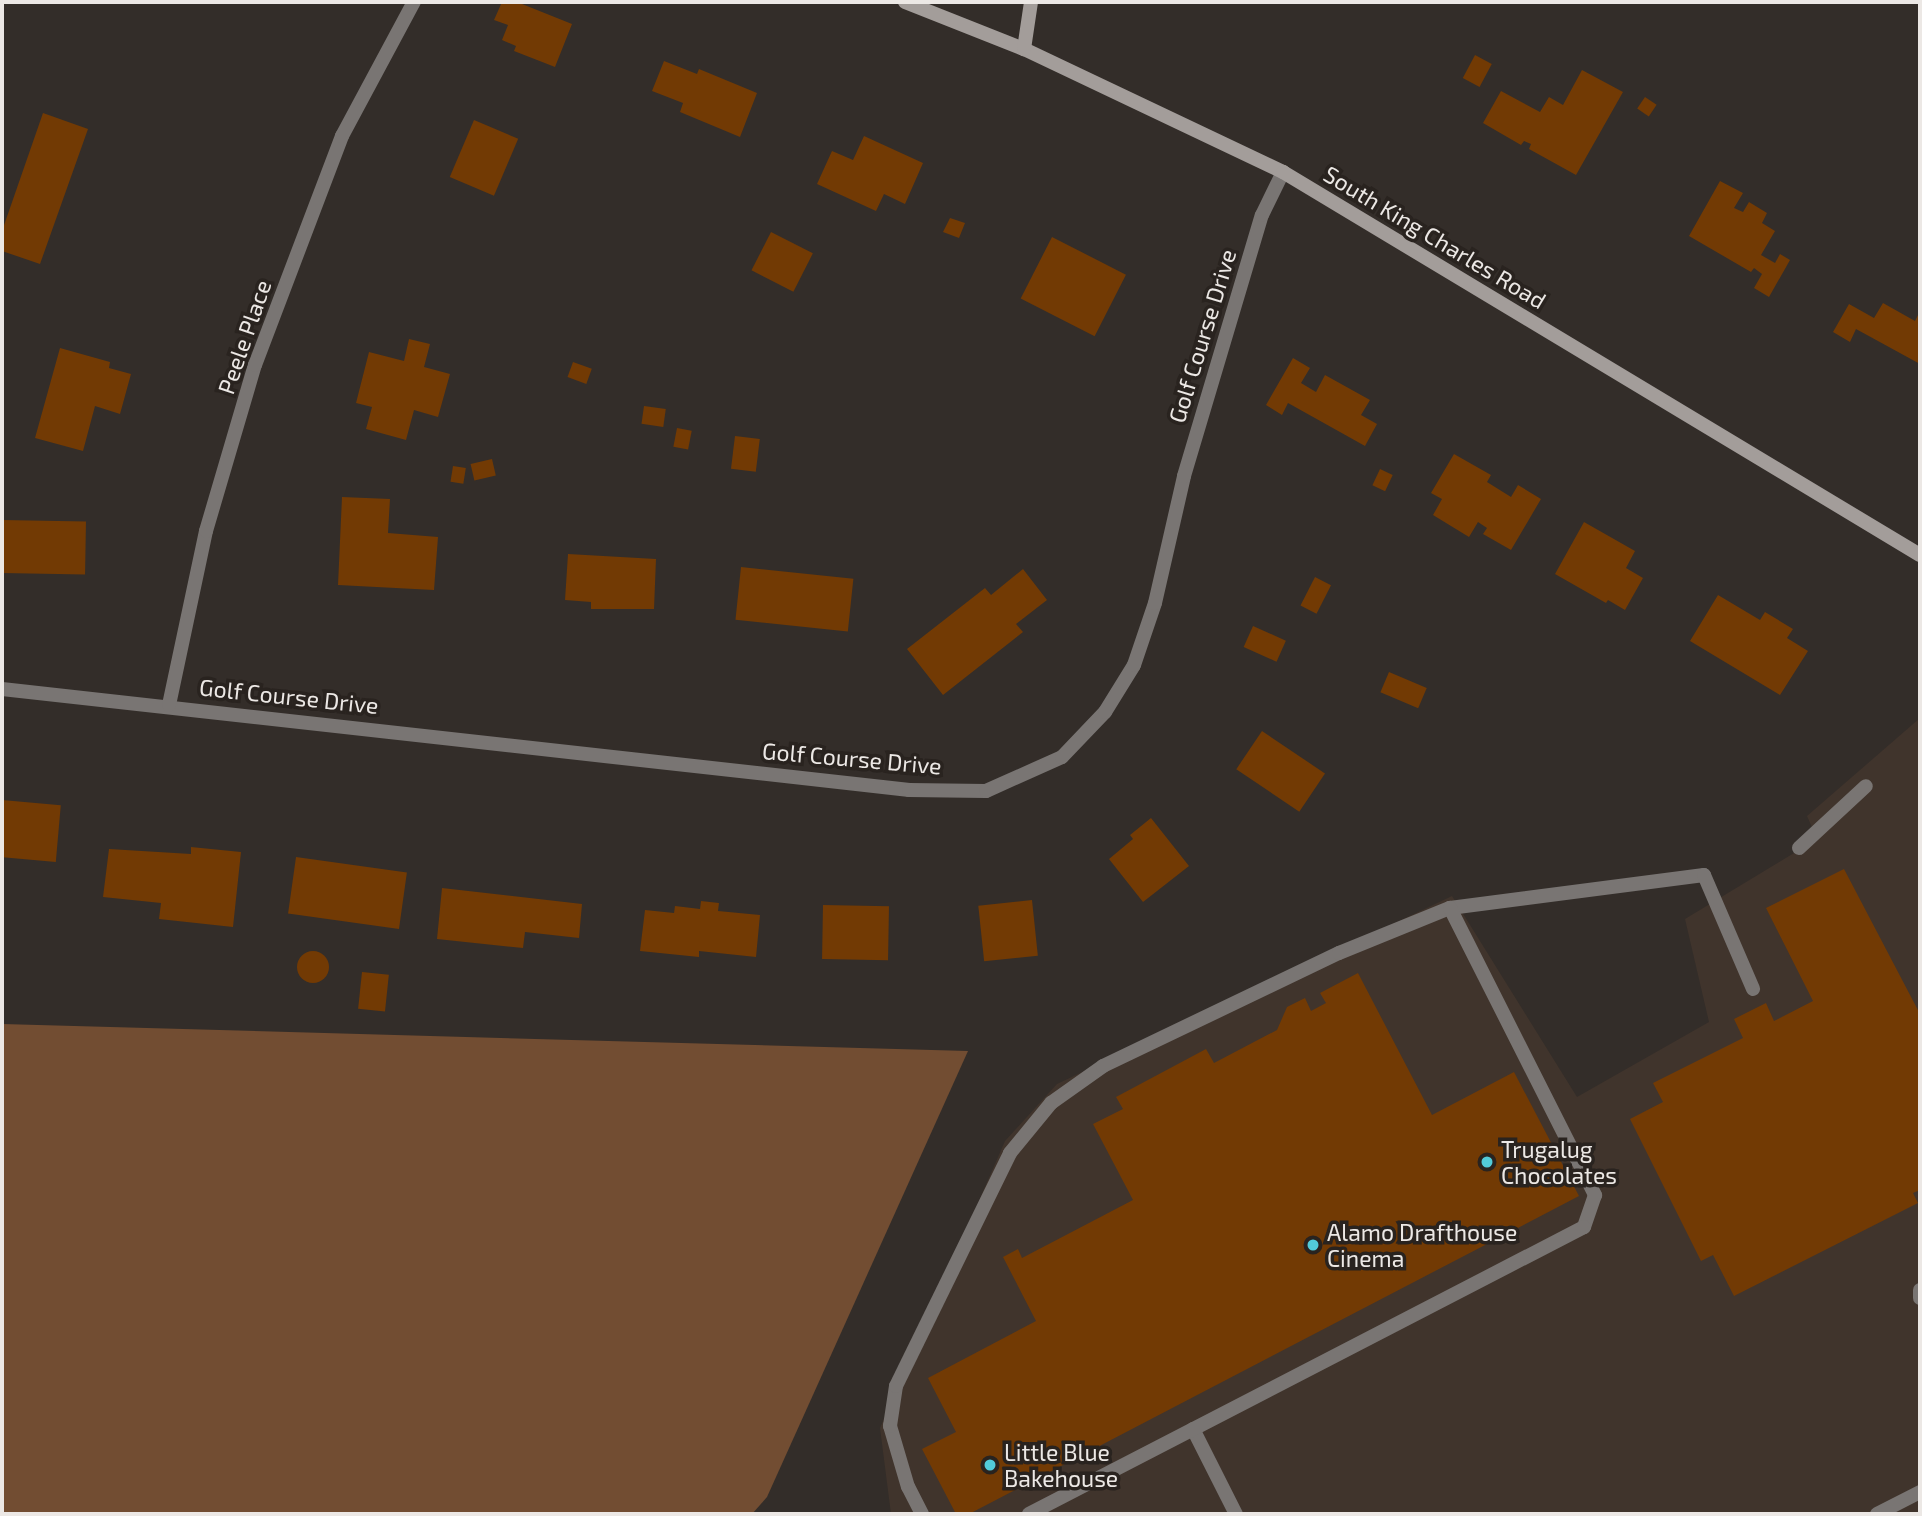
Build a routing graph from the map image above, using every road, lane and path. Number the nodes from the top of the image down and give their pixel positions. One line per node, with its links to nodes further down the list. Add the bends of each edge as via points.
1 (414, 2): 8 (street, Peele Place, via 342,136 255,365 206,531)
2 (905, 2): 4 (street, South King Charles Road)
3 (1031, 2): 4 (street)
4 (1024, 48): 5 (street, South King Charles Road)
5 (1283, 172): 6 (street, South King Charles Road); 8 (street, Golf Course Drive, via 1262,215 1184,476 1155,603 1134,665 1105,712 1062,757 986,791 909,790)
6 (1920, 555)
7 (2, 689): 8 (street, Golf Course Drive)
8 (169, 705)
9 (1866, 786): 10 (street)
10 (1799, 848)
11 (1450, 908): 12 (street, via 1704,875); 15 (street, via 1595,1195 1584,1227); 17 (street, via 1339,953 1103,1066 1051,1103 1010,1153 896,1386 890,1426 908,1487)
12 (1753, 989)
13 (1920, 1290): 14 (street)
14 (1920, 1298)
15 (1194, 1429): 18 (street); 19 (street)
16 (1920, 1492): 20 (street)
17 (922, 1514)
18 (1029, 1514)
19 (1236, 1514)
20 (1877, 1514)

